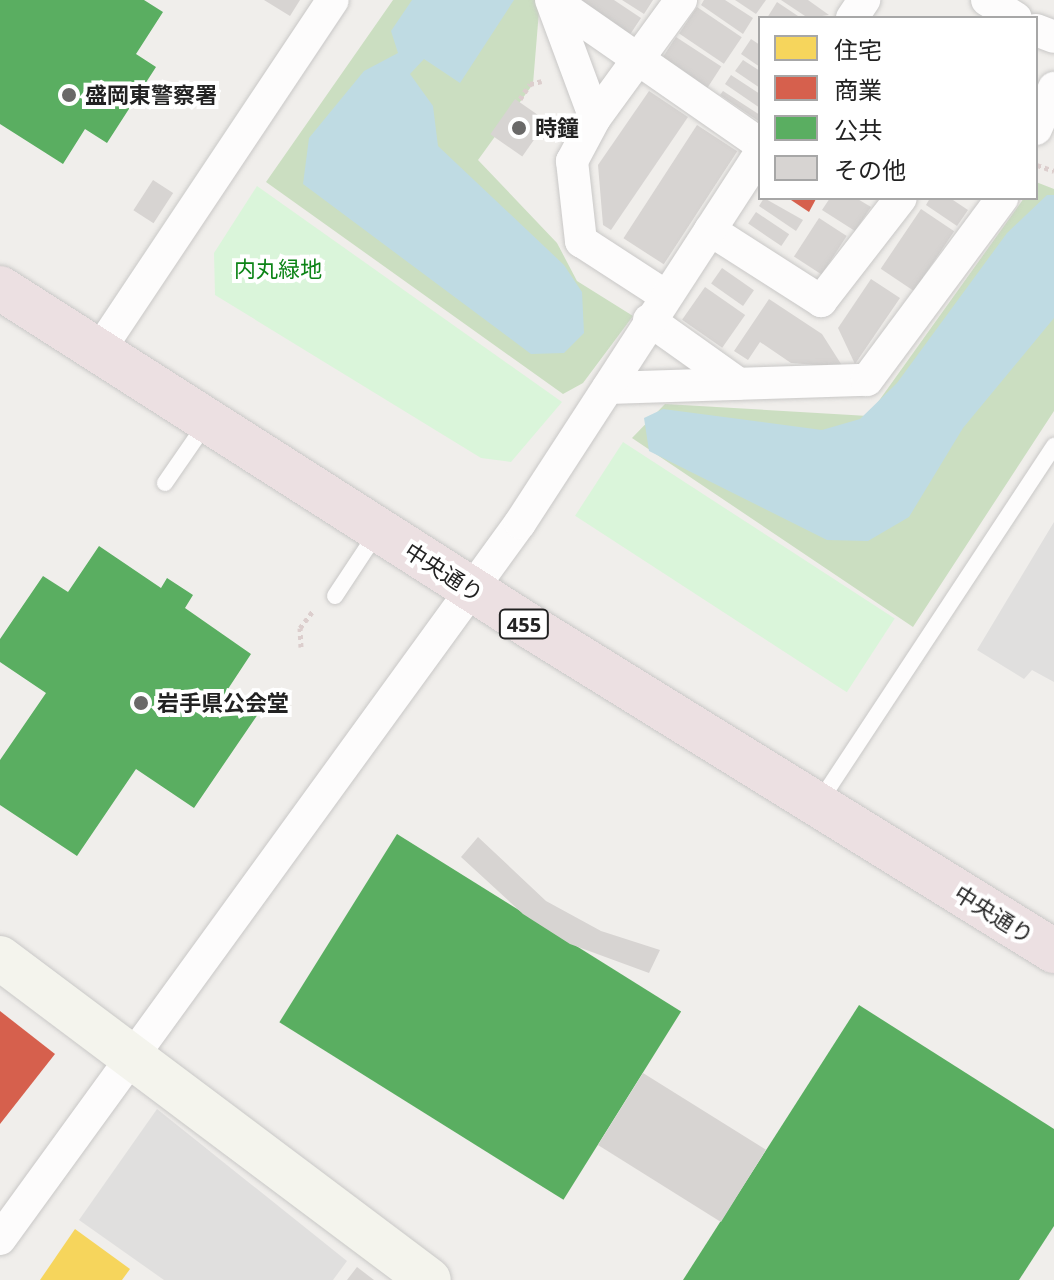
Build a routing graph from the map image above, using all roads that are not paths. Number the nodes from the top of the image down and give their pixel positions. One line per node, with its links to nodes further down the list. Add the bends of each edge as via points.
1 (333, 0): 17 (street)
2 (552, 0): 6 (street); 8 (street)
3 (681, 0): 6 (street)
4 (987, 0): 5 (street)
5 (1013, 16)
6 (639, 62): 8 (street); 10 (street)
7 (1054, 88): 9 (street)
8 (595, 118): 16 (street, via 572,161 581,241)
9 (1038, 124)
10 (758, 143)
11 (758, 157): 14 (street)
12 (899, 200): 14 (street, via 821,301)
13 (1001, 200): 18 (street, via 867,380)
14 (710, 230): 16 (street)
15 (4, 300): 17 (highway, 中央通り / 455)
16 (656, 307): 18 (street); 19 (street)
17 (98, 352): 20 (highway, 中央通り / 455)
18 (739, 384): 19 (street)
19 (608, 388): 24 (street)
20 (208, 420): 22 (lane); 23 (highway, 中央通り / 455)
21 (1054, 446): 26 (lane)
22 (165, 483)
23 (379, 530): 24 (highway, 中央通り / 455); 25 (lane)
24 (472, 590): 26 (highway, 中央通り / 455); 29 (street)
25 (335, 596)
26 (817, 806): 27 (highway, 中央通り / 455)
27 (1054, 951)
28 (0, 958): 29 (street)
29 (134, 1057): 30 (street); 31 (street)
30 (0, 1239)
31 (429, 1280)

